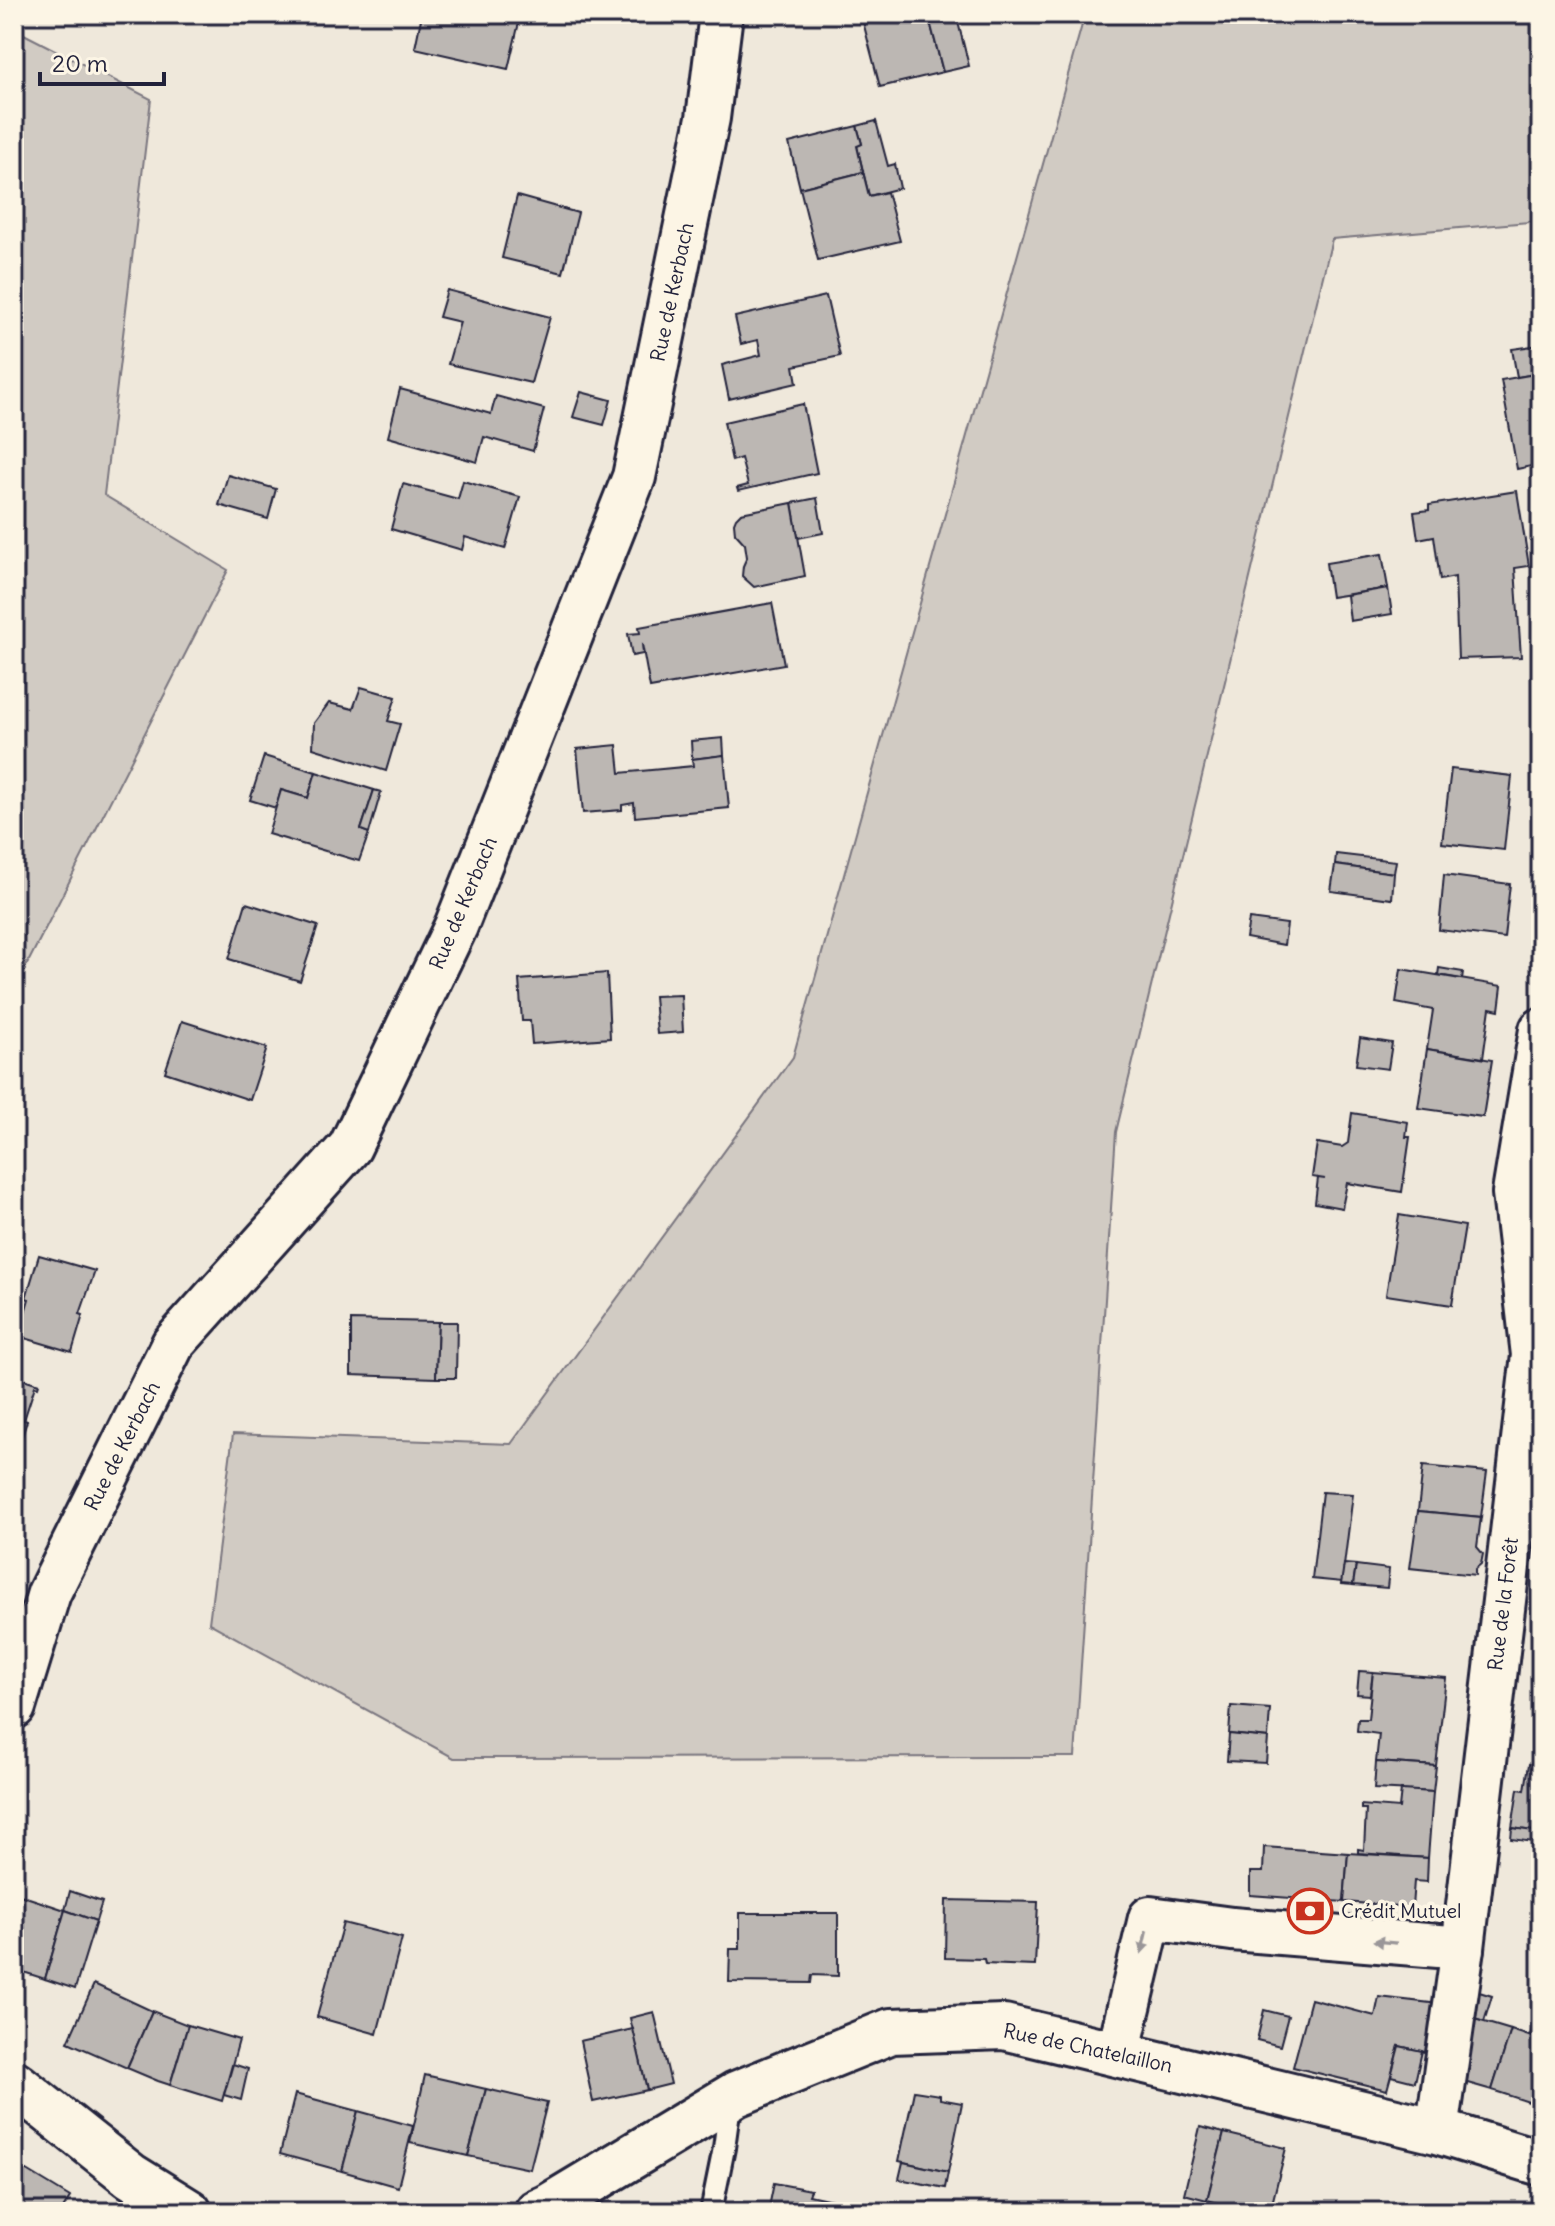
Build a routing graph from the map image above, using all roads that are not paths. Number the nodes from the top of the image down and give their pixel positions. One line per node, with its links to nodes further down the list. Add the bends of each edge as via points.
1 (721, 14): 3 (street, Rue de Kerbach, via 708,118 634,477 456,926 350,1147 173,1344 49,1593)
2 (1541, 1030): 4 (street, Rue de la Forêt, via 1514,1193 1533,1355)
3 (14, 1707)
4 (1463, 1948): 5 (street, one-way to 5, via 1150,1918); 8 (street, Rue de la Forêt)
5 (1118, 2054): 7 (main road, Rue de Chatelaillon, via 1004,2027 891,2031); 8 (main road, Rue de Chatelaillon)
6 (14, 2083): 10 (main road, via 131,2176)
7 (731, 2097): 11 (main road, Rue de Chatelaillon); 12 (lane)
8 (1437, 2131): 9 (main road, Rue de Chatelaillon)
9 (1541, 2163)
10 (189, 2212)
11 (537, 2212)
12 (711, 2212)

